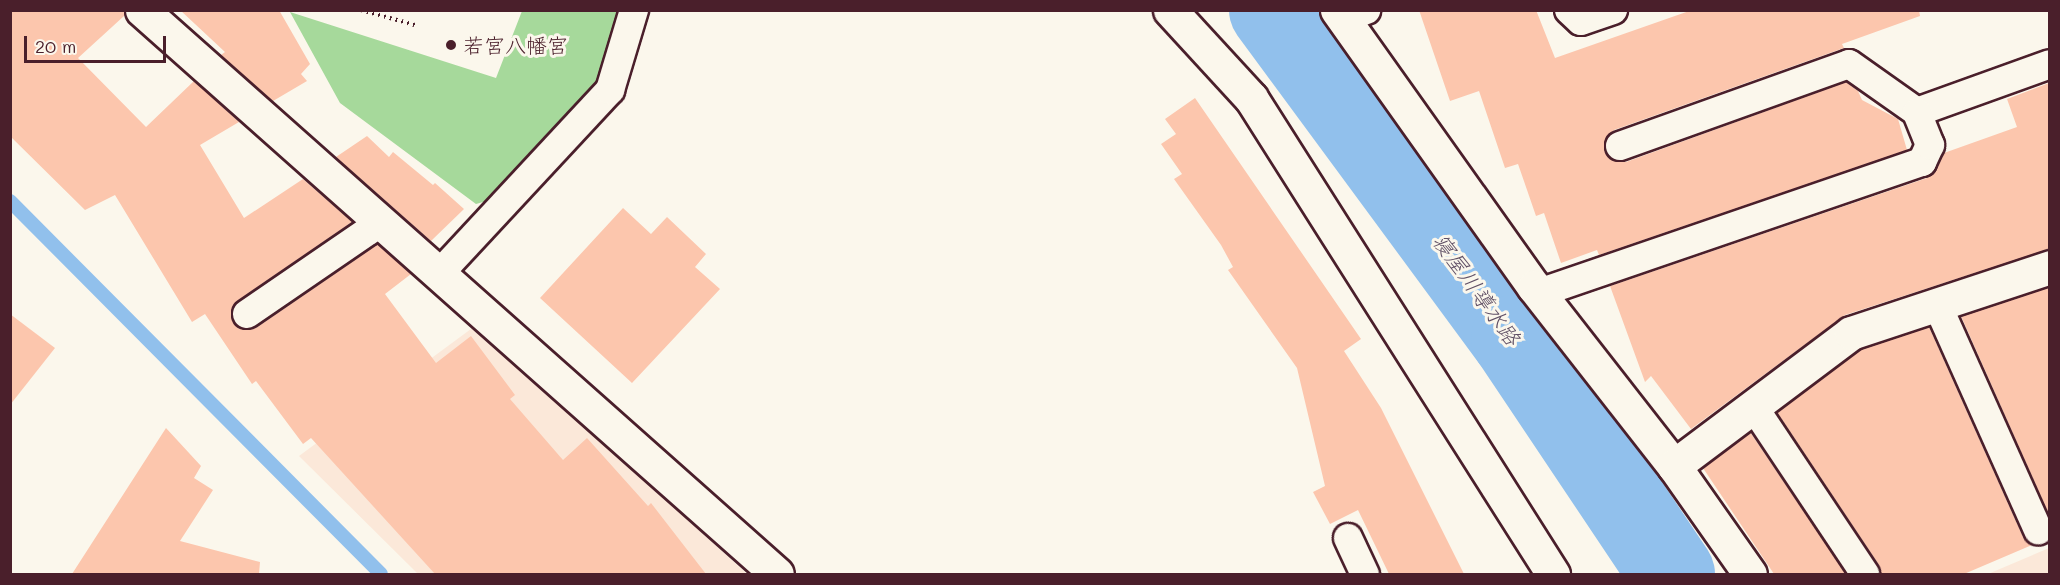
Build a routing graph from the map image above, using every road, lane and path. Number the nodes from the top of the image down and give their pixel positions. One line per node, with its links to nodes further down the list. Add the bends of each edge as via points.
1 (142, 10): 12 (street)
2 (361, 10): 8 (path)
3 (634, 10): 14 (lane, via 610,90)
4 (1170, 10): 24 (street, via 1251,98)
5 (1569, 10): 6 (lane, via 1581,21)
6 (1613, 10)
7 (1349, 13): 15 (street)
8 (415, 25)
9 (2049, 64): 10 (lane)
10 (1917, 112): 11 (lane, via 1849,64); 15 (lane, via 1930,145 1922,162)
11 (1620, 146)
12 (380, 223): 14 (street); 17 (lane)
13 (2049, 267): 16 (street)
14 (438, 275): 22 (street)
15 (1539, 292): 19 (street)
16 (1938, 304): 18 (street, via 1851,333); 20 (lane)
17 (247, 314)
18 (1753, 406): 19 (street); 26 (lane)
19 (1674, 466): 25 (street)
20 (2037, 530)
21 (1348, 538): 23 (lane)
22 (777, 574)
23 (1365, 574)
24 (1553, 574)
25 (1750, 574)
26 (1865, 574)

